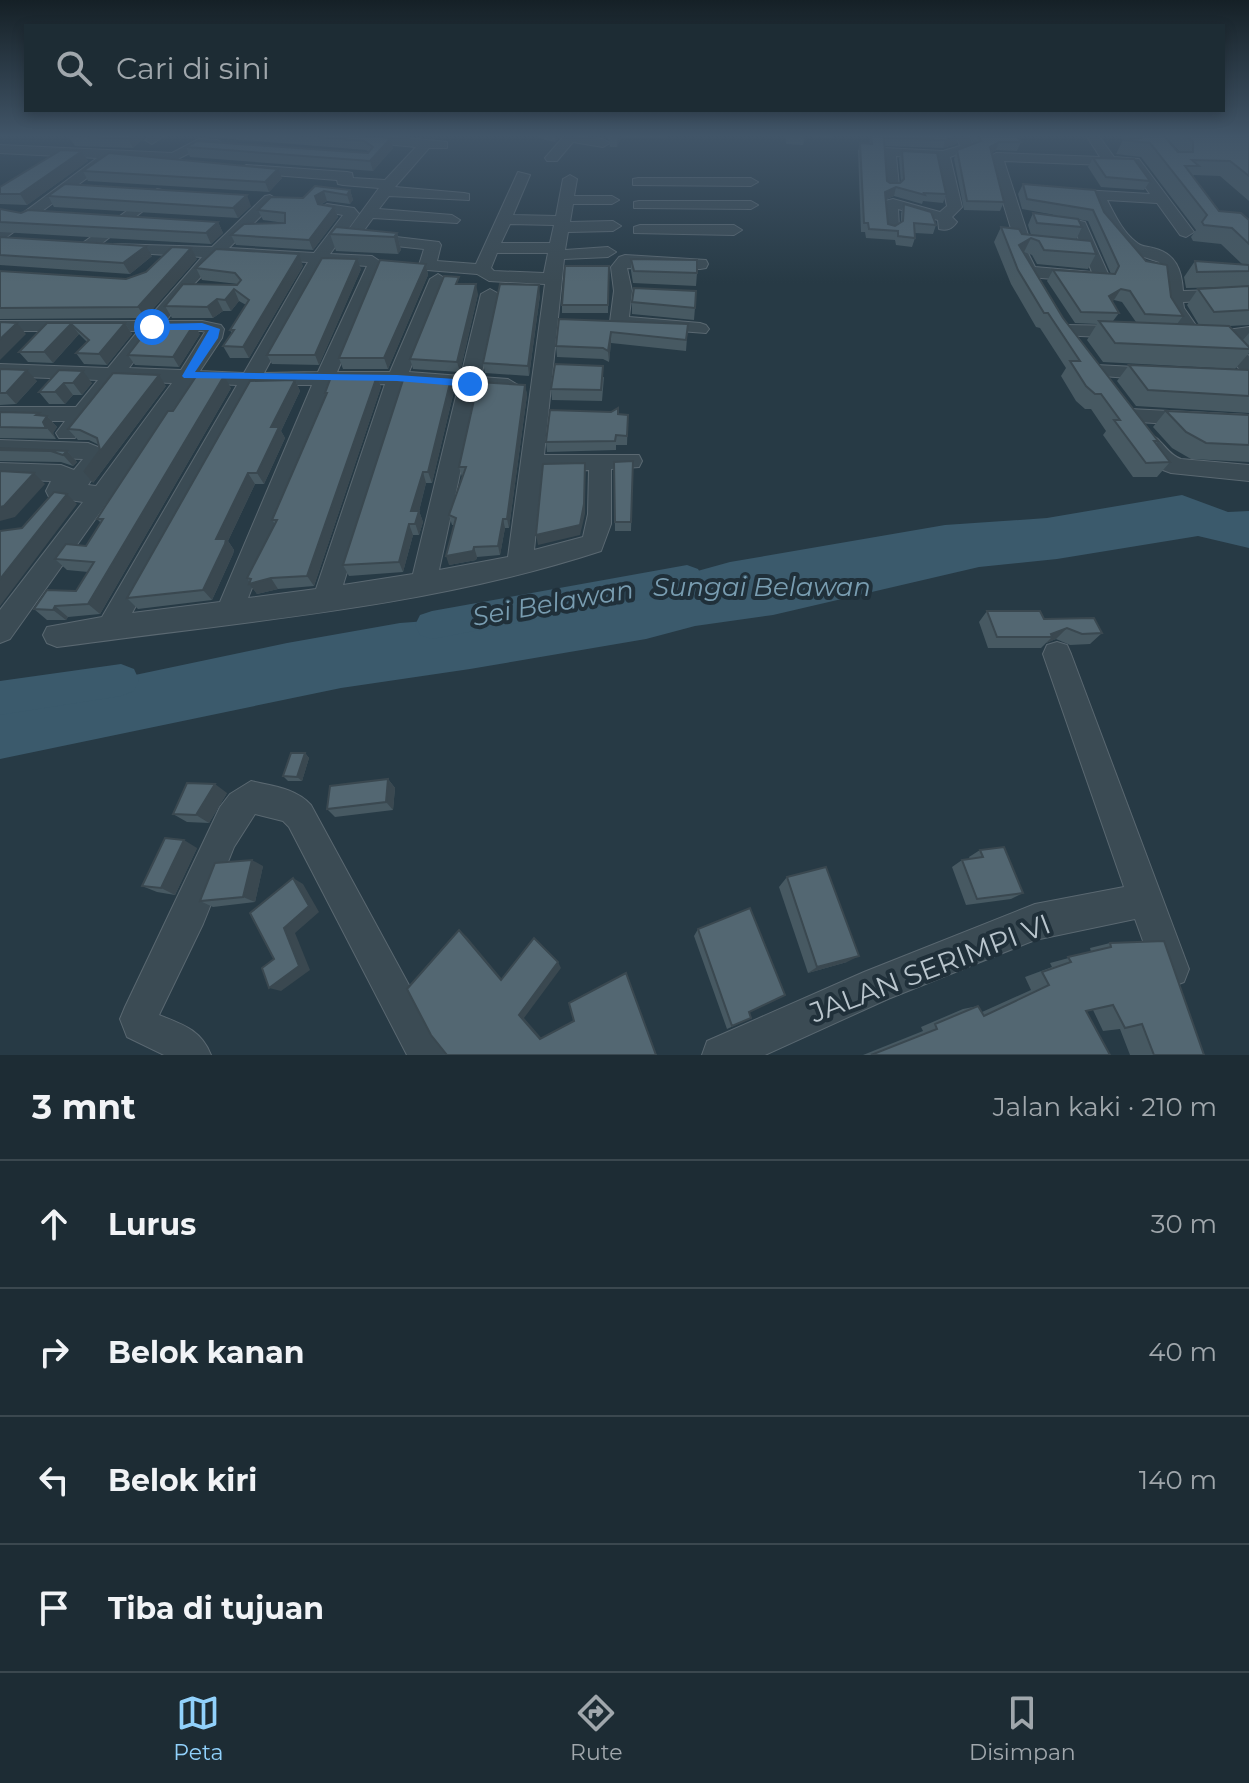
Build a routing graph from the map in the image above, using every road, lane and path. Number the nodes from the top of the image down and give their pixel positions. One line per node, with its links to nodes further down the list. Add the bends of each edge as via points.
1 (73, 184): 10 (street)
2 (363, 184): 12 (street)
3 (390, 184): 12 (street)
4 (519, 184): 32 (street)
5 (569, 184): 19 (street)
6 (638, 184): 21 (street)
7 (950, 184): 38 (street, via 955,207 946,217 893,203)
8 (1009, 184): 28 (street)
9 (1151, 184): 18 (street)
10 (69, 187): 11 (street); 25 (street)
11 (99, 188)
12 (387, 188): 16 (street); 26 (street)
13 (129, 190): 30 (street, via 167,192)
14 (1043, 191): 15 (street)
15 (1097, 196): 18 (street); 64 (street, via 1133,248 1167,261 1174,276)
16 (464, 197)
17 (270, 199): 34 (street)
18 (1162, 199): 40 (street)
19 (567, 200): 20 (street); 35 (street)
20 (612, 200)
21 (639, 205): 22 (street); 43 (street)
22 (751, 205)
23 (327, 208): 52 (street, via 351,214)
24 (0, 211): 25 (street)
25 (31, 213): 27 (street); 41 (street)
26 (368, 213): 33 (street); 53 (street, via 355,238 433,245)
27 (63, 215)
28 (1012, 215): 45 (street, via 1022,242); 61 (street, via 1080,225)
29 (94, 216): 30 (street)
30 (125, 217): 31 (street); 47 (street, via 82,244)
31 (154, 219)
32 (504, 219): 35 (street); 46 (street)
33 (452, 220)
34 (235, 224): 36 (street); 50 (street)
35 (562, 224): 37 (street); 48 (street)
36 (269, 226)
37 (613, 226)
38 (891, 227)
39 (734, 230): 43 (street)
40 (1186, 232)
41 (0, 238): 42 (street)
42 (30, 241)
43 (641, 245): 51 (street); 68 (street, via 621,263 631,291 612,322)
44 (1016, 245): 56 (street)
45 (1050, 245)
46 (490, 248): 48 (street); 55 (street)
47 (172, 251): 50 (street); 54 (street)
48 (557, 251): 49 (street); 57 (street)
49 (608, 252)
50 (212, 253): 52 (street); 58 (street)
51 (701, 255)
52 (318, 259): 80 (street, via 381,262); 82 (street)
53 (425, 268): 55 (street); 81 (street)
54 (153, 269)
55 (482, 269): 57 (street, via 489,276)
56 (1029, 272): 61 (street); 63 (street)
57 (552, 278): 76 (street, via 557,321)
58 (183, 286): 59 (street); 67 (street)
59 (208, 289)
60 (490, 294): 83 (street)
61 (1106, 294): 69 (street)
62 (1249, 294): 64 (street)
63 (1044, 297)
64 (1174, 297): 71 (street, via 1175,308)
65 (0, 326): 66 (street)
66 (49, 326): 67 (street); 74 (street)
67 (152, 327): 75 (street); 79 (street, via 215,329)
68 (700, 329)
69 (1146, 333): 71 (street); 73 (street, via 1063,325)
70 (1249, 333): 72 (street)
71 (1193, 334): 72 (street)
72 (1220, 337): 78 (street)
73 (1096, 371): 77 (street); 86 (street)
74 (2, 372): 75 (street)
75 (113, 372): 79 (street); 85 (street)
76 (548, 373): 83 (street); 92 (street)
77 (1173, 375)
78 (1244, 375)
79 (188, 376): 82 (street); 96 (street)
80 (325, 378): 81 (street); 82 (street); 101 (street)
81 (397, 378): 83 (street); 100 (street)
82 (248, 379): 102 (street)
83 (470, 384): 99 (street)
84 (0, 414): 85 (street)
85 (80, 414): 88 (street)
86 (1130, 416): 87 (street); 94 (street, via 1169,464)
87 (1249, 422)
88 (67, 433)
89 (0, 448): 95 (street, via 95,454 91,465)
90 (600, 461): 91 (street); 92 (street); 98 (street, via 599,529 592,544)
91 (631, 461)
92 (531, 463): 98 (street)
93 (0, 471): 95 (street, via 61,473 66,475)
94 (1249, 473)
95 (63, 491): 96 (street); 97 (street)
96 (101, 495): 103 (street)
97 (41, 511)
98 (520, 564): 99 (street)
99 (424, 582): 100 (street)
100 (326, 599): 101 (street)
101 (230, 610): 102 (street)
102 (111, 627): 104 (street)
103 (0, 631)
104 (57, 635)
105 (1057, 654): 106 (street)
106 (1145, 900): 107 (street); 110 (street, JALAN SERIMPI VI, via 1035,922)
107 (1181, 999)
108 (192, 1055): 109 (street, via 181,1042 150,1032 139,1019 206,872 241,805 251,797 292,807 300,816)
109 (428, 1055)
110 (721, 1055)

